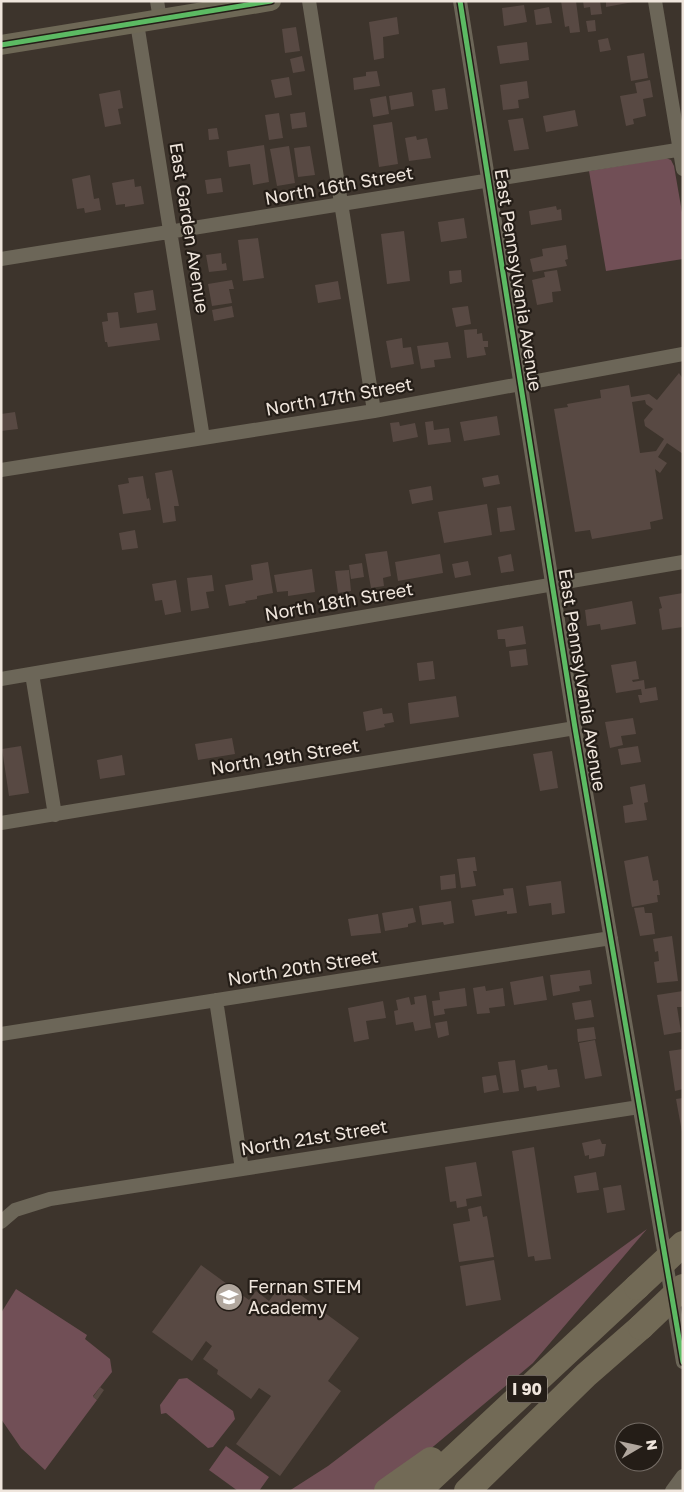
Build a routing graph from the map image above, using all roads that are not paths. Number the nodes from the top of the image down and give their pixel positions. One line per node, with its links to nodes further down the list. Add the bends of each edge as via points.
1 (271, 1): 5 (main road)
2 (310, 1): 11 (street)
3 (460, 1): 10 (street, East Pennsylvania Avenue)
4 (655, 1): 8 (street)
5 (159, 10): 6 (main road)
6 (137, 23): 7 (main road); 12 (street, East Garden Avenue)
7 (2, 42)
8 (681, 149): 9 (street); 10 (street, North 16th Street)
9 (683, 169)
10 (488, 179): 11 (street, North 16th Street); 15 (street, East Pennsylvania Avenue)
11 (341, 206): 12 (street, North 16th Street); 16 (street)
12 (170, 233): 13 (street, North 16th Street); 17 (street, East Garden Avenue)
13 (1, 259)
14 (683, 354): 15 (street, North 17th Street)
15 (521, 382): 16 (street, North 17th Street); 20 (street, East Pennsylvania Avenue)
16 (374, 411): 17 (street, North 17th Street)
17 (203, 438): 18 (street, North 17th Street)
18 (1, 470)
19 (683, 562): 20 (street, North 18th Street)
20 (552, 585): 21 (street, North 18th Street); 23 (street, East Pennsylvania Avenue)
21 (32, 674): 22 (street, North 18th Street); 24 (street)
22 (1, 679)
23 (575, 728): 24 (street, North 19th Street); 26 (street, East Pennsylvania Avenue)
24 (55, 815): 25 (street, North 19th Street)
25 (1, 823)
26 (611, 938): 27 (street, North 20th Street); 29 (street, East Pennsylvania Avenue)
27 (216, 1000): 28 (street, North 20th Street); 30 (street)
28 (1, 1034)
29 (639, 1107): 30 (street, North 21st Street); 35 (street, East Pennsylvania Avenue)
30 (242, 1168): 31 (street, North 21st Street, via 41,1202 15,1210)
31 (1, 1222)
32 (683, 1244): 34 (highway, I 90, bridge)
33 (683, 1287): 39 (highway, I 90, bridge, via 586,1375)
34 (568, 1350): 37 (highway, via 458,1440); 38 (highway, I 90)
35 (683, 1362)
36 (683, 1476): 40 (street)
37 (387, 1491)
38 (418, 1491)
39 (467, 1491)
40 (672, 1491)

